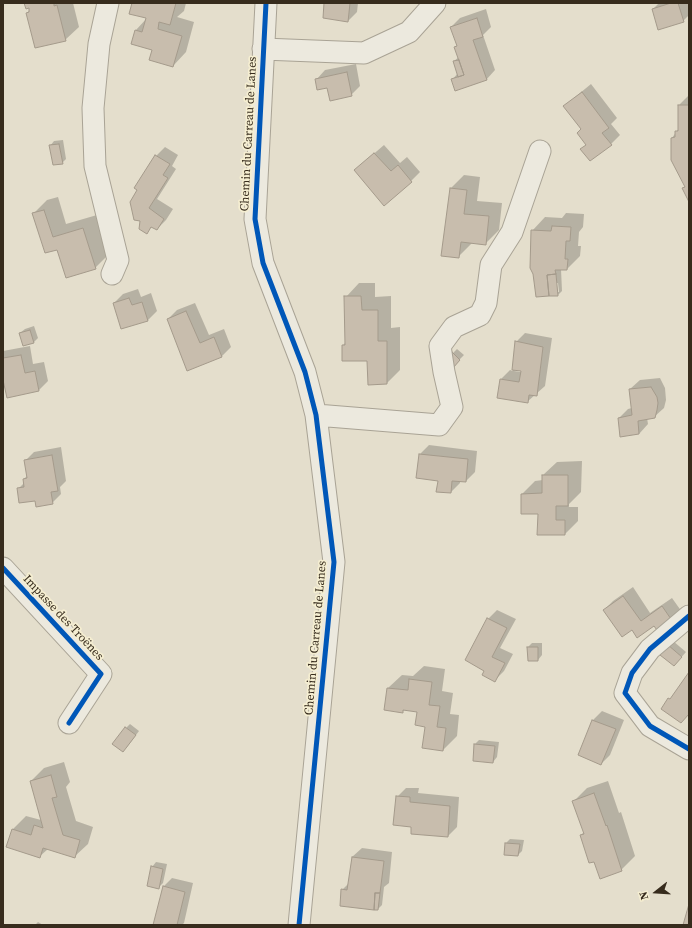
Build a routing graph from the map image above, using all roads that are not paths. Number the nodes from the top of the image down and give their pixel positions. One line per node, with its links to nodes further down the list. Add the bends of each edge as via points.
1 (108, 3): 6 (street, via 99,44 93,108 95,166 118,260)
2 (266, 3): 4 (street, Chemin du Carreau de Lanes)
3 (434, 3): 4 (street, via 410,32 364,53)
4 (263, 49): 7 (street, Chemin du Carreau de Lanes, via 255,219 263,263 304,372)
5 (540, 152): 7 (street, via 512,232 491,265 486,302 480,315 454,327 440,346 452,407 440,425)
6 (112, 274)
7 (316, 415): 12 (street, Chemin du Carreau de Lanes, via 334,562)
8 (3, 568): 10 (street, Impasse des Troënes, via 101,674)
9 (689, 616): 11 (street, via 650,649 632,673 625,693 650,726)
10 (69, 724)
11 (689, 749)
12 (299, 925)

